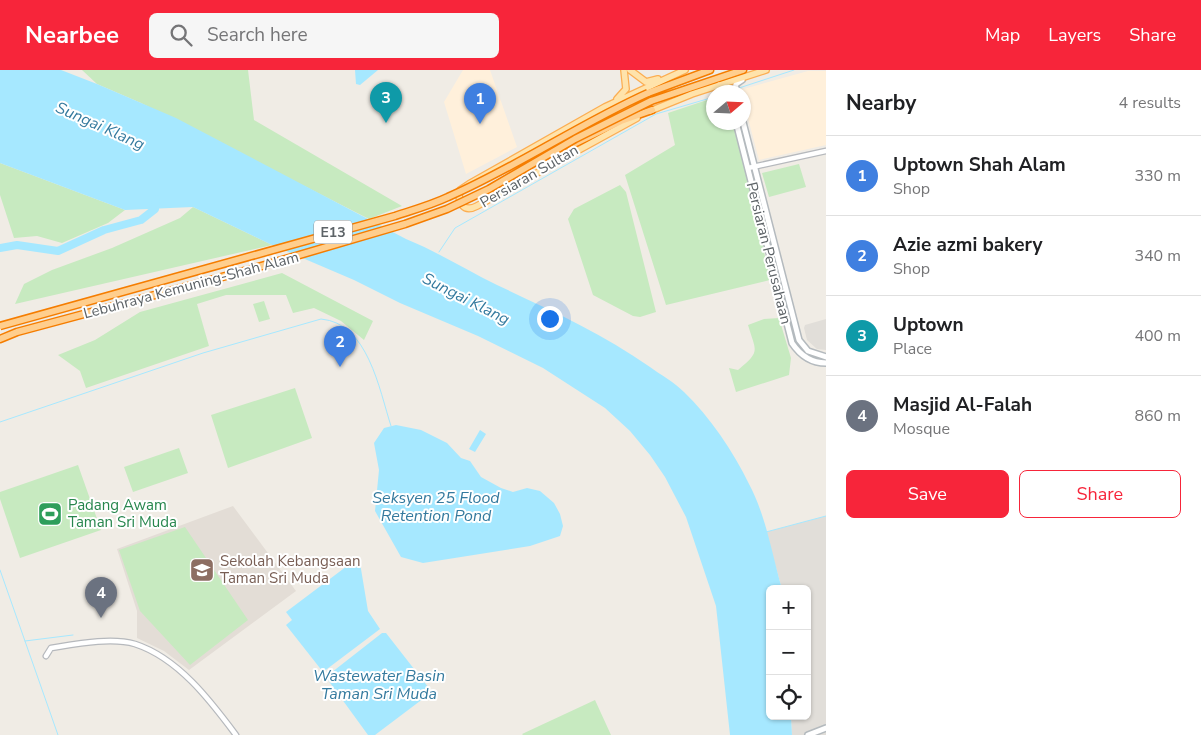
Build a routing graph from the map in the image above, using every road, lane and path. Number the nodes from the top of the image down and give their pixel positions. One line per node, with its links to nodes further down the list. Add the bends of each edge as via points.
1 (624, 70): 12 (main road, via 626,89)
2 (630, 70): 8 (main road, via 646,82)
3 (686, 70): 8 (main road, Persiaran Sultan)
4 (710, 70): 20 (highway, Lebuhraya Kemuning-Shah Alam / E13, bridge, via 612,109 463,190 429,204)
5 (743, 70): 17 (highway, Lebuhraya Kemuning-Shah Alam / E13, bridge, via 651,101)
6 (766, 70): 7 (main road, Persiaran Sultan)
7 (756, 73): 9 (main road, Persiaran Sultan); 10 (main road)
8 (670, 76): 12 (main road, Persiaran Sultan)
9 (718, 85)
10 (736, 85)
11 (706, 90): 13 (main road, Persiaran Sultan)
12 (605, 107): 13 (main road, Persiaran Sultan, via 460,190 461,204 470,210)
13 (652, 110): 17 (highway, bridge)
14 (738, 130): 19 (main road, Persiaran Perusahaan)
15 (745, 130): 18 (main road, Persiaran Perusahaan)
16 (826, 151): 18 (street)
17 (543, 158): 21 (highway, Lebuhraya Kemuning-Shah Alam / E13, bridge, via 466,200 406,224)
18 (754, 166): 19 (street); 22 (main road, Persiaran Perusahaan, via 799,340 808,351)
19 (748, 168): 23 (main road, Persiaran Perusahaan, via 792,343 812,361)
20 (0, 326)
21 (0, 339)
22 (826, 357)
23 (826, 363)
24 (46, 656): 26 (street, via 52,648 81,643 134,644 158,655 187,677)
25 (826, 728): 27 (main road)
26 (236, 735)
27 (809, 735)

